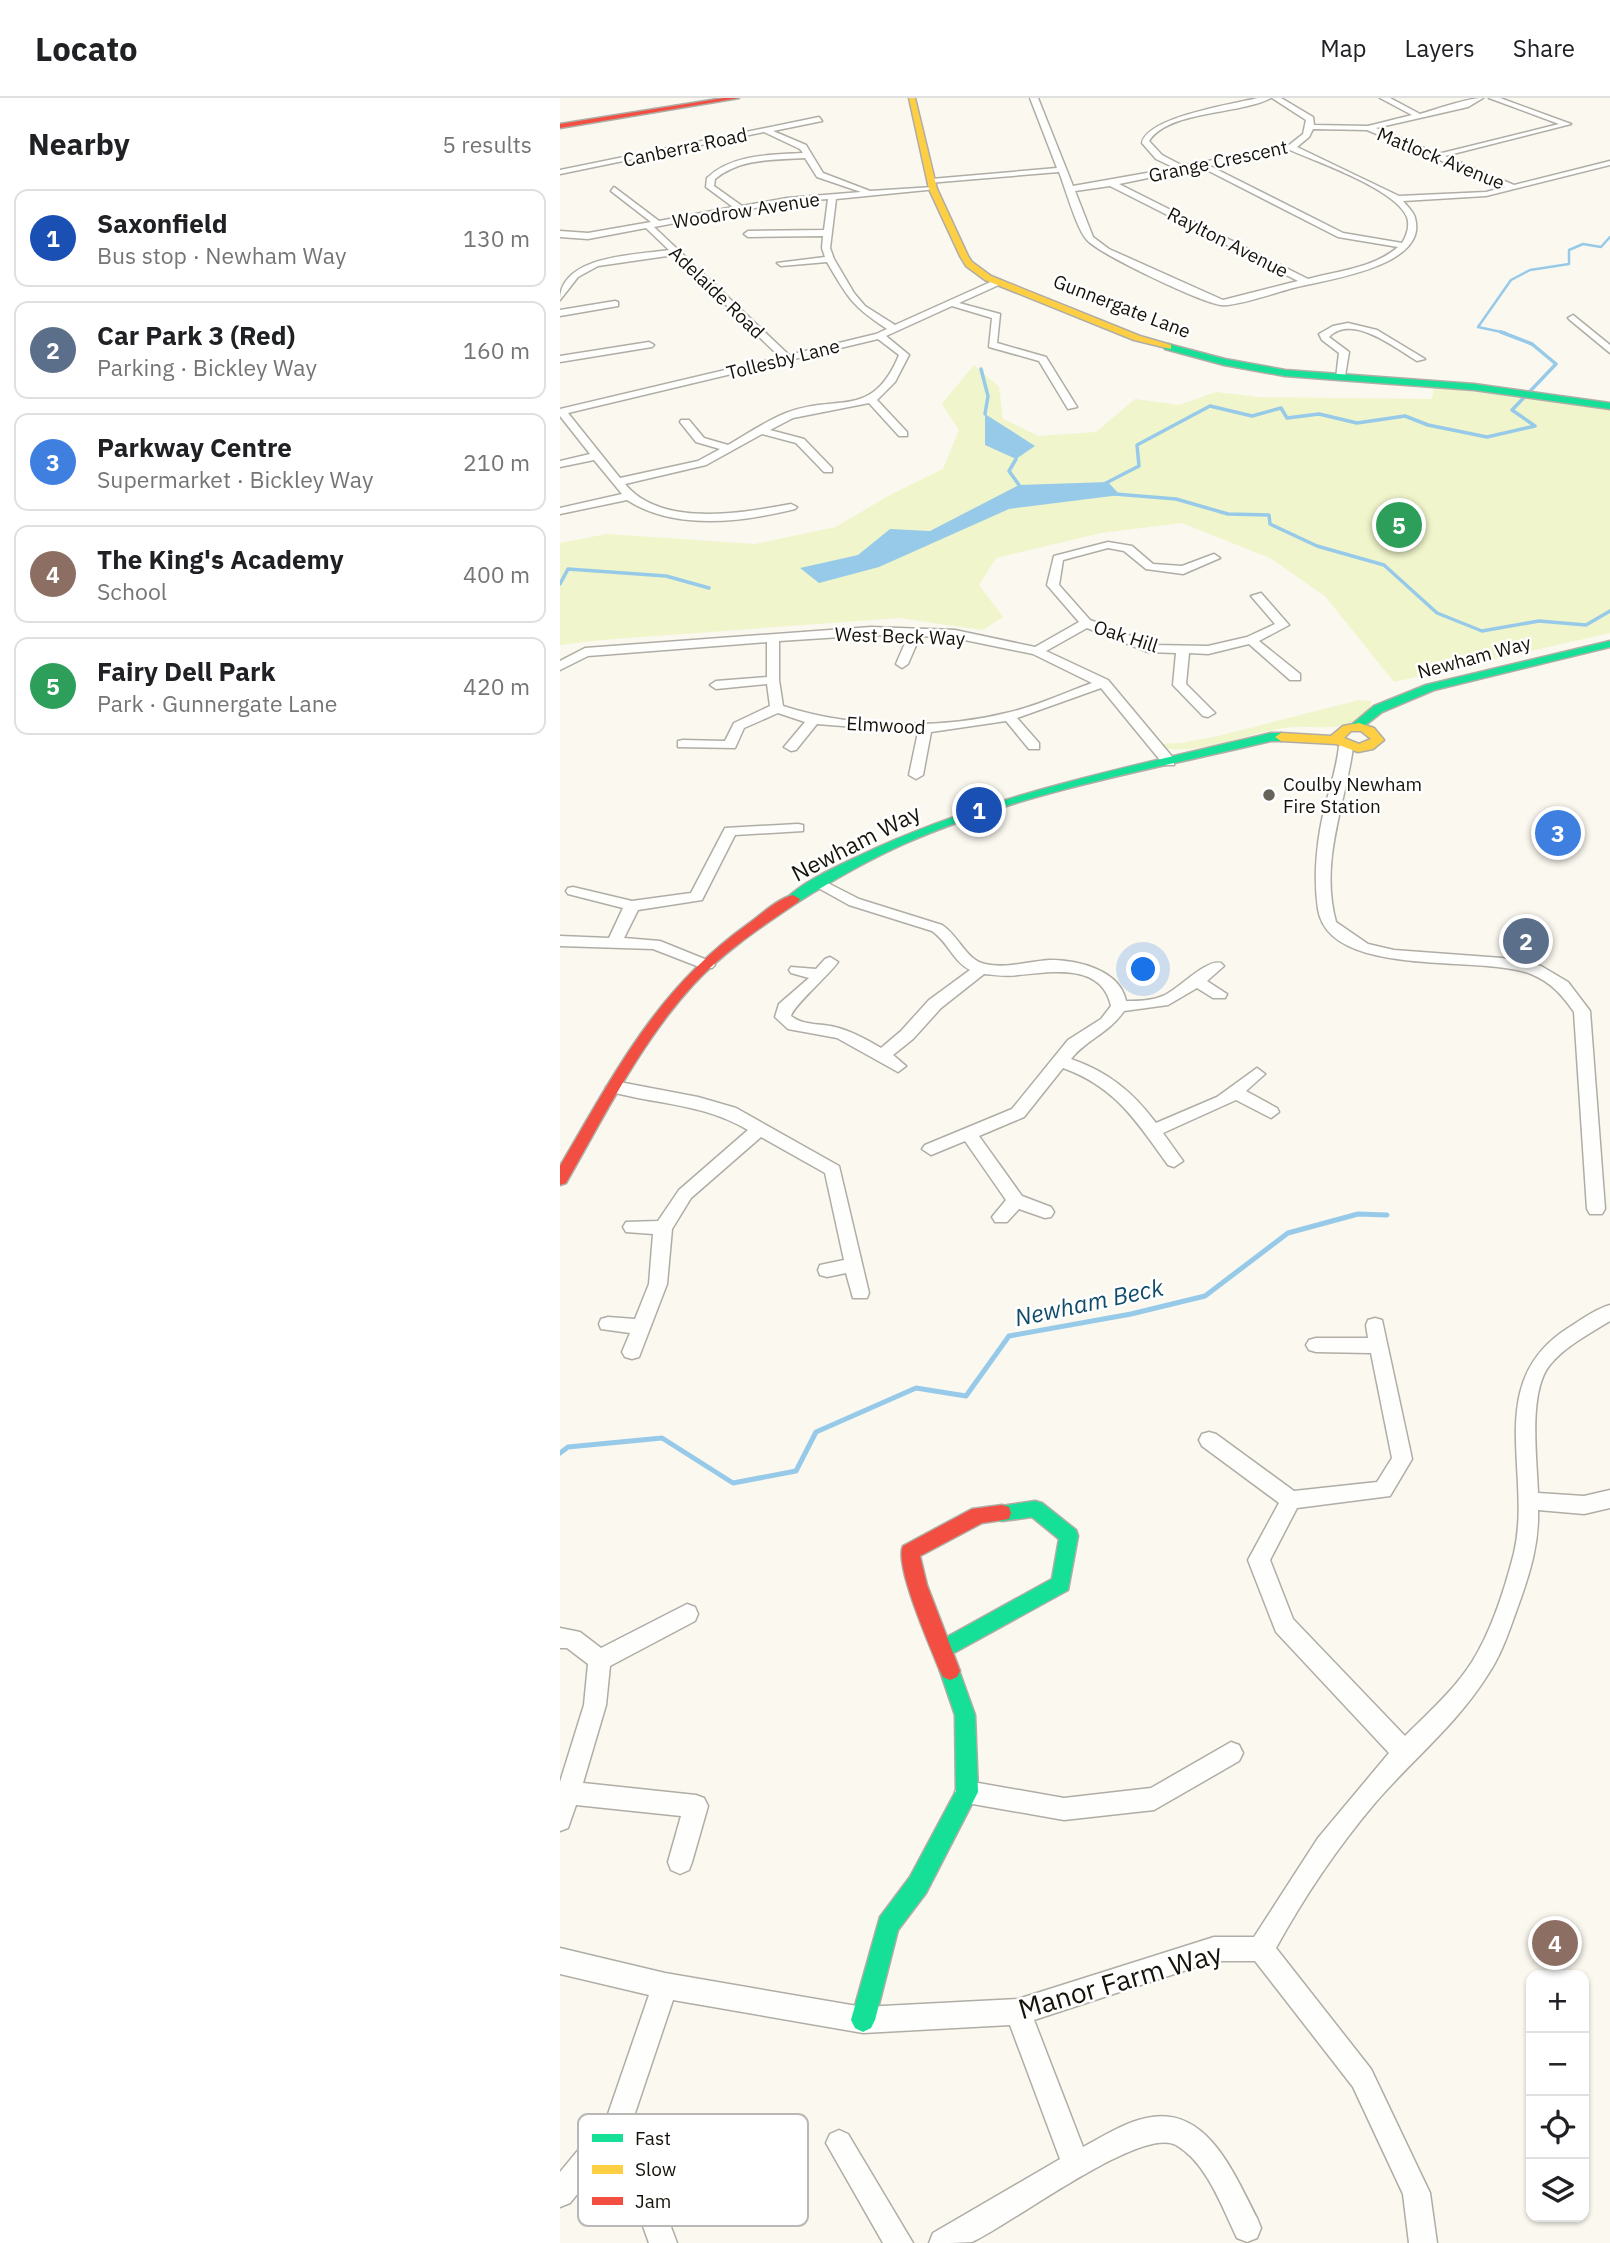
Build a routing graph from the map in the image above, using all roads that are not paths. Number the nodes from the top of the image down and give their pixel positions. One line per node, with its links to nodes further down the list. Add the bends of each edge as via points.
1 (736, 98): 12 (main road)
2 (912, 98): 24 (main road, Gunnergate Lane)
3 (1034, 98): 21 (street)
4 (1267, 98): 20 (street, via 1167,123 1151,132 1145,141 1149,149)
5 (1276, 98): 11 (street, Grange Crescent, via 1310,119)
6 (1384, 98): 9 (street)
7 (1479, 98): 9 (street)
8 (1493, 98): 17 (street, via 1567,124)
9 (1418, 116): 13 (street)
10 (820, 118): 14 (street)
11 (1312, 127): 13 (street); 15 (street, Grange Crescent)
12 (560, 128)
13 (1368, 128): 17 (street, Matlock Avenue)
14 (765, 130): 16 (street, Canberra Road, via 803,147); 22 (street, Canberra Road)
15 (1291, 148): 19 (street, Grange Crescent); 30 (street)
16 (808, 155): 28 (street, Canberra Road, via 820,175); 31 (street, via 745,161 719,170 710,187)
17 (1441, 155): 26 (street, Matlock Avenue)
18 (1610, 163): 26 (street)
19 (1203, 165): 20 (street, Grange Crescent); 36 (street, via 1341,235)
20 (1183, 169): 23 (street, Grange Crescent)
21 (1060, 170): 24 (street, Woodrow Avenue); 27 (street)
22 (560, 173)
23 (1111, 183): 27 (street, Grange Crescent); 41 (street, Raylton Avenue)
24 (932, 185): 28 (street, Woodrow Avenue); 40 (main road, Gunnergate Lane, via 969,264)
25 (614, 188): 32 (street, Adelaide Road)
26 (1515, 188): 30 (street)
27 (1068, 189): 41 (street, via 1089,238 1106,251 1222,303)
28 (872, 194): 29 (street, Woodrow Avenue)
29 (832, 197): 31 (street, Woodrow Avenue); 33 (street)
30 (1397, 199): 36 (street, via 1411,217 1412,233)
31 (740, 208): 32 (street, Woodrow Avenue)
32 (652, 224): 34 (street, Woodrow Avenue, via 588,236); 37 (street, Adelaide Road)
33 (828, 233): 35 (street); 38 (street)
34 (560, 234)
35 (748, 234)
36 (1405, 246): 41 (street, via 1392,257 1366,267)
37 (676, 252): 42 (street, via 596,264 575,275); 51 (street, Adelaide Road)
38 (830, 259): 39 (street); 47 (street, via 862,308)
39 (781, 263)
40 (998, 282): 44 (street, Tollesby Lane); 54 (main road, Gunnergate Lane, via 1186,354 1254,368)
41 (1307, 282)
42 (560, 297)
43 (615, 304): 45 (street)
44 (953, 304): 47 (street, Tollesby Lane); 57 (street, via 997,316 992,345 1043,359)
45 (560, 313)
46 (1563, 327): 50 (street, via 1577,322)
47 (896, 330): 48 (street, Tollesby Lane)
48 (879, 336): 51 (street, Tollesby Lane); 55 (street, via 904,355 895,374)
49 (649, 345): 52 (street)
50 (1610, 350)
51 (787, 358): 58 (street, Tollesby Lane)
52 (560, 359)
53 (1420, 359): 54 (street, via 1367,329 1328,331 1325,338 1346,356)
54 (1340, 376): 56 (main road, Gunnergate Lane, via 1419,381)
55 (871, 400): 60 (street, via 790,415); 61 (street)
56 (1610, 406)
57 (1072, 407)
58 (561, 412): 63 (street)
59 (685, 422): 62 (street, via 700,440)
60 (761, 431): 62 (street); 65 (street, via 800,441)
61 (903, 434)
62 (728, 448): 66 (street, via 702,463)
63 (597, 456): 64 (street); 66 (street)
64 (560, 464)
65 (828, 471)
66 (617, 482): 67 (street)
67 (629, 496): 68 (street, via 649,509 685,516 746,516); 69 (street)
68 (791, 507)
69 (560, 512)
70 (1214, 558): 72 (street, Oak Hill, via 1183,570 1150,567 1128,548 1108,545 1058,558 1052,585)
71 (1257, 596): 75 (street, Oak Hill, via 1283,625)
72 (1086, 623): 77 (street, Oak Hill, via 1152,649); 78 (street)
73 (915, 632): 74 (street, West Beck Way); 78 (street, West Beck Way, via 956,634); 80 (street)
74 (774, 638): 81 (street, West Beck Way, via 585,652); 83 (street)
75 (1251, 640): 77 (street, Oak Hill, via 1208,650); 82 (street)
76 (1610, 644): 90 (main road, Newham Way, via 1430,687 1378,709)
77 (1183, 650): 87 (street, via 1179,685)
78 (1037, 651): 84 (street, West Beck Way)
79 (1610, 655): 92 (main road, Newham Way, via 1442,696 1399,712)
80 (902, 664)
81 (560, 666)
82 (1295, 677)
83 (773, 680): 85 (street); 86 (street)
84 (1103, 683): 88 (street, Elmwood); 97 (street, West Beck Way)
85 (716, 685)
86 (777, 708): 89 (street, Elmwood); 94 (street, via 739,726 730,745)
87 (1208, 713)
88 (1009, 717): 91 (street, Elmwood); 95 (street)
89 (813, 720): 91 (street, Elmwood); 96 (street)
90 (1355, 726): 92 (main road); 93 (main road, Newham Way, via 1342,729 1337,736)
91 (925, 729): 98 (street)
92 (1375, 733): 93 (main road, Newham Way, via 1378,740 1373,746 1360,749)
93 (1342, 743): 97 (main road, Newham Way, via 1271,737); 126 (street, via 1344,771 1332,804 1326,858 1328,923 1342,936 1383,953 1510,963 1538,971 1574,995 1581,1011)
94 (683, 744)
95 (1034, 746)
96 (792, 747)
97 (1169, 762): 100 (main road, Newham Way, via 979,810)
98 (916, 775)
99 (798, 828): 102 (street, via 730,831 697,897)
100 (818, 882): 105 (main road, Newham Way); 107 (street, via 854,902 937,928 949,936 965,961)
101 (573, 891): 102 (street)
102 (632, 906): 104 (street)
103 (560, 941): 104 (street)
104 (615, 941): 105 (street, via 655,944)
105 (707, 965): 116 (main road, Newham Way, via 646,1035)
106 (1216, 966): 109 (street)
107 (981, 969): 111 (street, via 1072,967 1108,982 1116,991); 112 (street, via 935,1004)
108 (797, 970): 112 (street, via 825,968 785,1008 783,1017 789,1025 834,1032)
109 (1196, 981): 110 (street); 111 (street, via 1168,1002)
110 (1219, 994)
111 (1119, 1006): 113 (street, via 1107,1023 1074,1044)
112 (881, 1056): 114 (street)
113 (1059, 1061): 120 (street, via 1113,1085); 121 (street, via 1018,1113)
114 (898, 1066)
115 (1257, 1074): 117 (street)
116 (614, 1087): 119 (street, via 730,1112); 124 (main road, Newham Way)
117 (1234, 1092): 118 (street); 120 (street)
118 (1271, 1112)
119 (759, 1130): 130 (street, via 685,1194); 131 (street, via 833,1170)
120 (1152, 1131): 123 (street)
121 (970, 1135): 122 (street); 125 (street)
122 (931, 1149)
123 (1174, 1161)
124 (560, 1179)
125 (1016, 1201): 127 (street); 128 (street)
126 (1596, 1209)
127 (1045, 1212)
128 (1001, 1217)
129 (632, 1227): 130 (street)
130 (663, 1228): 137 (street, via 658,1284)
131 (854, 1265): 132 (street); 133 (street)
132 (827, 1270)
133 (860, 1293)
134 (1610, 1312): 144 (street, via 1551,1351 1536,1371 1528,1401)
135 (608, 1324): 137 (street)
136 (1375, 1325): 139 (street)
137 (642, 1327): 140 (street)
138 (1316, 1345): 139 (street)
139 (1379, 1346): 143 (street, via 1402,1459 1383,1490)
140 (632, 1352)
141 (1209, 1440): 143 (street)
142 (1610, 1499): 144 (street, via 1584,1505)
143 (1291, 1500): 149 (street, via 1259,1560 1284,1625)
144 (1527, 1501): 149 (street, via 1527,1542 1495,1640 1460,1697)
145 (687, 1614): 148 (street)
146 (560, 1638): 148 (street, via 572,1639)
147 (943, 1648): 147 (main road, via 917,1585 910,1552 979,1515 1035,1509 1069,1536 1061,1584); 152 (main road, via 965,1715)
148 (599, 1660): 151 (street, via 595,1705)
149 (1405, 1752): 155 (street, via 1320,1852)
150 (1231, 1753): 152 (street, via 1154,1800 1064,1809)
151 (569, 1793): 153 (street); 154 (street, via 696,1806)
152 (967, 1793): 159 (main road, via 918,1885 888,1925)
153 (560, 1820)
154 (680, 1862)
155 (1261, 1949): 158 (street, Manor Farm Way, via 1214,1949); 170 (street, via 1362,2078 1416,2193)
156 (560, 1961): 157 (street, Manor Farm Way)
157 (665, 1986): 159 (street, Manor Farm Way); 160 (street)
158 (1018, 2012): 159 (street, Manor Farm Way); 162 (street)
159 (863, 2020)
160 (622, 2114)
161 (839, 2143): 168 (street)
162 (1076, 2165): 166 (street, via 1152,2129 1180,2132 1205,2151); 169 (street)
163 (578, 2171): 164 (street)
164 (560, 2193)
165 (657, 2226): 167 (street)
166 (1247, 2228)
167 (663, 2243)
168 (899, 2243)
169 (943, 2243)
170 (1423, 2243)

